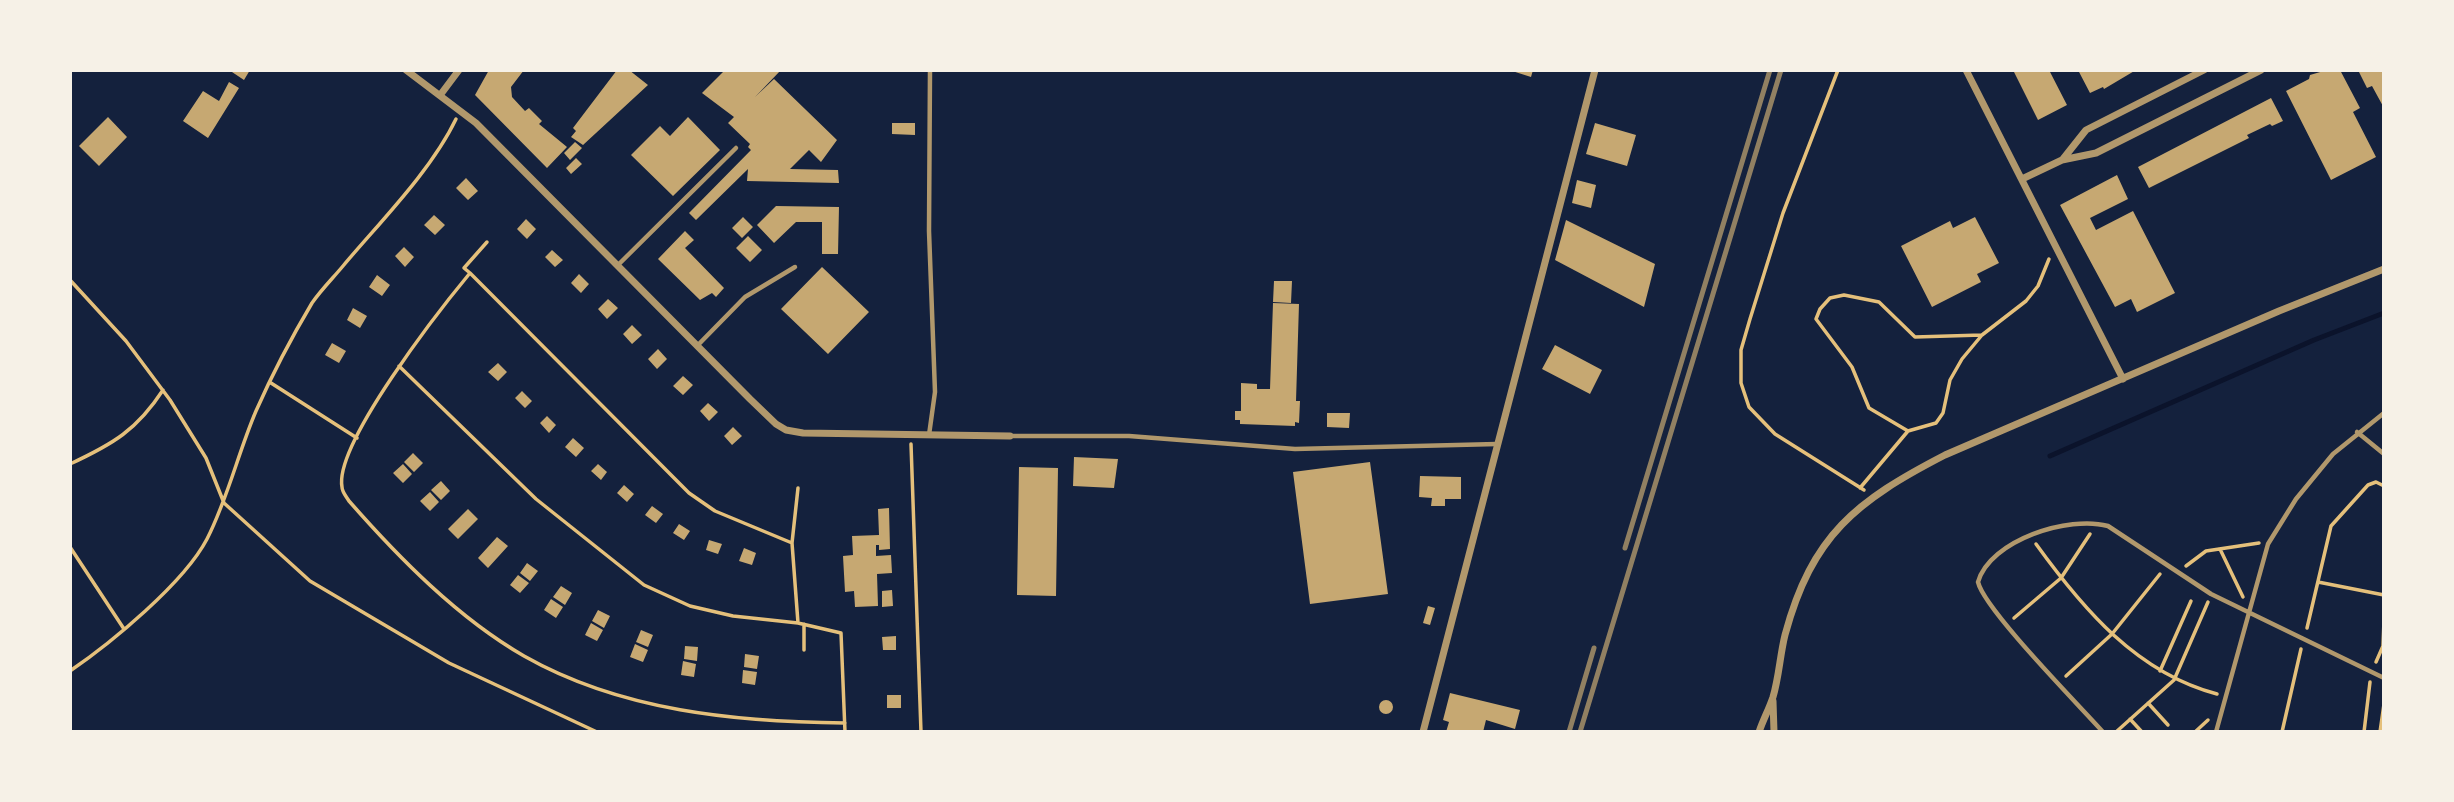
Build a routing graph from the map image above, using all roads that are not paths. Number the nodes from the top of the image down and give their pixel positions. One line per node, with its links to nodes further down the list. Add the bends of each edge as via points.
1 (406, 70): 8 (street)
2 (459, 70): 8 (street)
3 (930, 70): 19 (lane, via 935,392)
4 (1595, 70): 21 (street)
5 (1966, 70): 11 (street)
6 (2204, 70): 10 (street, via 2085,130)
7 (2261, 70): 10 (street, via 2096,153)
8 (441, 94): 12 (street)
9 (736, 148): 12 (lane)
10 (2062, 160): 11 (street)
11 (2022, 179): 16 (street)
12 (618, 265): 15 (street)
13 (795, 267): 15 (lane, via 745,297)
14 (2384, 270): 16 (street)
15 (697, 346): 19 (street, via 786,430)
16 (2123, 379): 25 (street, via 1945,455 1875,496 1834,531 1799,590)
17 (2384, 413): 18 (lane)
18 (2357, 432): 22 (lane); 23 (lane, via 2296,499 2268,544)
19 (929, 435): 20 (street)
20 (1010, 436): 21 (lane, via 1129,436 1295,449)
21 (1497, 444): 26 (street)
22 (2384, 454)
23 (2250, 612): 24 (lane); 29 (lane, via 2211,594 2108,526 2095,523 2070,523 2030,536 1993,557 1978,582 1980,590); 30 (lane)
24 (2384, 678)
25 (1773, 697): 27 (street); 28 (street)
26 (1423, 732)
27 (1759, 732)
28 (1774, 732)
29 (2103, 732)
30 (2216, 732)

